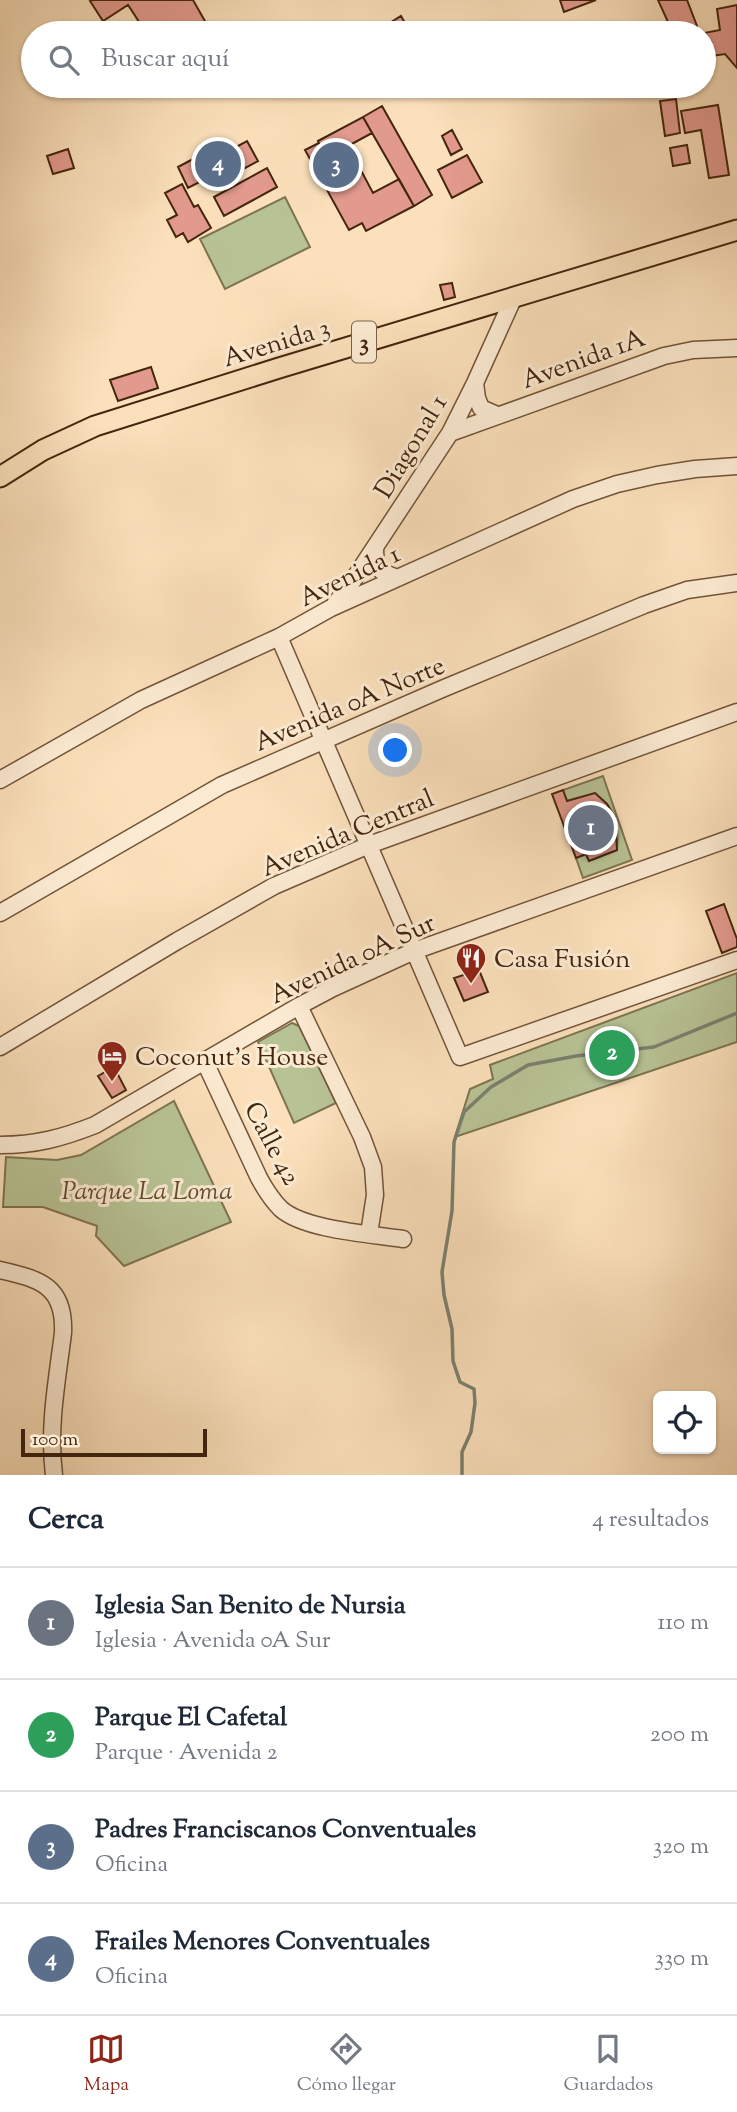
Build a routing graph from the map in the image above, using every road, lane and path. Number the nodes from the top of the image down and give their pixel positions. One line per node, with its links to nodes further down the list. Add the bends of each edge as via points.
1 (737, 230): 2 (main road, Avenida 3 / 3)
2 (513, 299): 4 (street, Diagonal 1); 8 (main road, Avenida 3 / 3, via 95,426)
3 (737, 348): 5 (street, Avenida 1A, via 664,356)
4 (475, 383): 5 (street, via 481,408); 6 (street, Diagonal 1)
5 (497, 415): 6 (street, Avenida 1A)
6 (450, 433): 9 (street, Diagonal 1)
7 (737, 466): 10 (street, Avenida 1, via 657,475 601,488)
8 (0, 477)
9 (375, 547): 10 (street, via 379,569); 12 (street, Diagonal 1)
10 (398, 578): 12 (street, Avenida 1)
11 (737, 583): 15 (street, Avenida 0A Norte, via 687,590 644,605)
12 (331, 608): 13 (street, Avenida 1)
13 (279, 637): 15 (street); 16 (street, Avenida 1, via 141,700)
14 (737, 712): 18 (street, Avenida Central)
15 (325, 740): 18 (street); 19 (street, Avenida 0A Norte, via 198,797)
16 (0, 780)
17 (737, 836): 20 (street, Avenida 0A Sur)
18 (369, 845): 20 (street); 23 (street, Avenida Central, via 274,886)
19 (0, 913)
20 (414, 951): 21 (street, via 460,1057); 22 (street, Avenida 0A Sur)
21 (737, 960)
22 (299, 1006): 24 (street, Avenida 0A Sur); 26 (street, via 373,1167 375,1195)
23 (0, 1047)
24 (204, 1060): 25 (street, Avenida 0A Sur, via 95,1125 34,1144); 26 (street, Calle 42, via 259,1178 282,1210 309,1223)
25 (0, 1145)
26 (369, 1234): 27 (street, Calle 42)
27 (403, 1239)
28 (0, 1270): 29 (street, via 39,1281 55,1294 61,1307 64,1319 51,1443)
29 (54, 1475)

